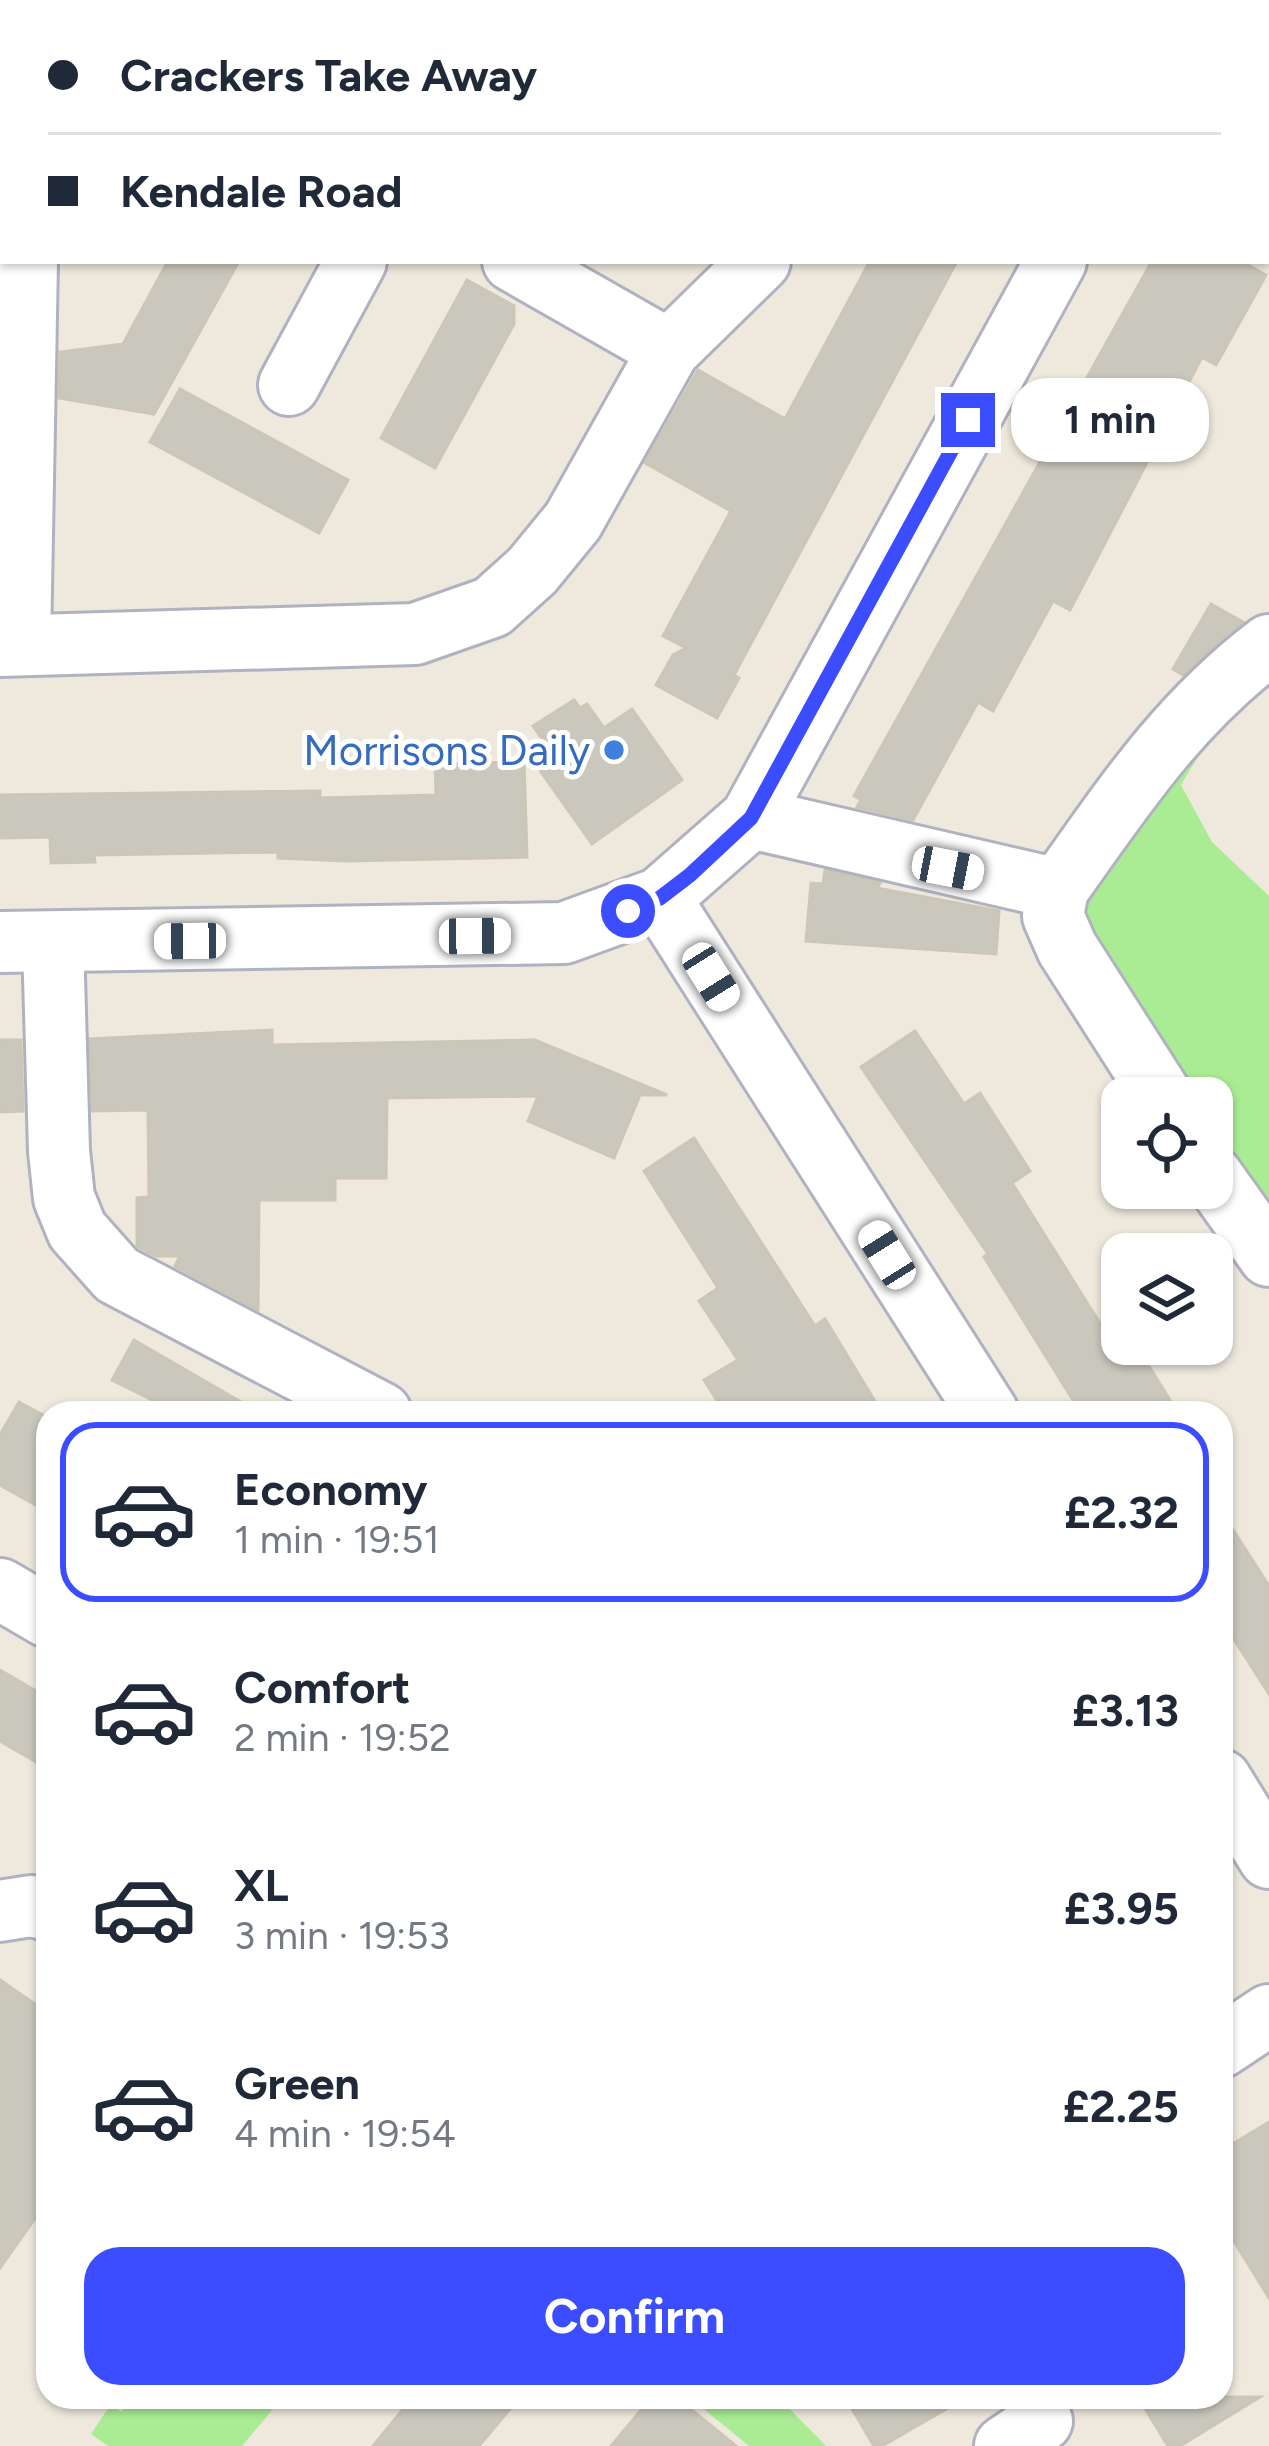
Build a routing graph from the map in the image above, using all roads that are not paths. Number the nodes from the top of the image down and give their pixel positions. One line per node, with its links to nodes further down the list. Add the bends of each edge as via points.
1 (27, 264): 8 (street)
2 (354, 264): 7 (street)
3 (518, 264): 6 (street)
4 (757, 264): 6 (street)
5 (1054, 264): 10 (street)
6 (669, 350): 8 (street, via 573,521 492,607 456,624 415,634)
7 (289, 385)
8 (10, 645)
9 (1269, 646): 11 (street, via 1216,686 1158,747)
10 (751, 818): 11 (street); 12 (street)
11 (1058, 889): 14 (street, via 1053,916 1066,948)
12 (660, 898): 13 (street, via 564,933); 18 (street)
13 (26, 942): 17 (street, via 64,1198 76,1230 117,1275)
14 (1149, 1077)
15 (1233, 1205): 16 (street)
16 (1269, 1256)
17 (358, 1401)
18 (980, 1401)
19 (0, 1589): 20 (street)
20 (36, 1610)
21 (1233, 1800): 22 (street)
22 (1269, 1858)
23 (36, 1907): 24 (street)
24 (0, 1911)
25 (1269, 2015): 26 (street)
26 (1233, 2040)

